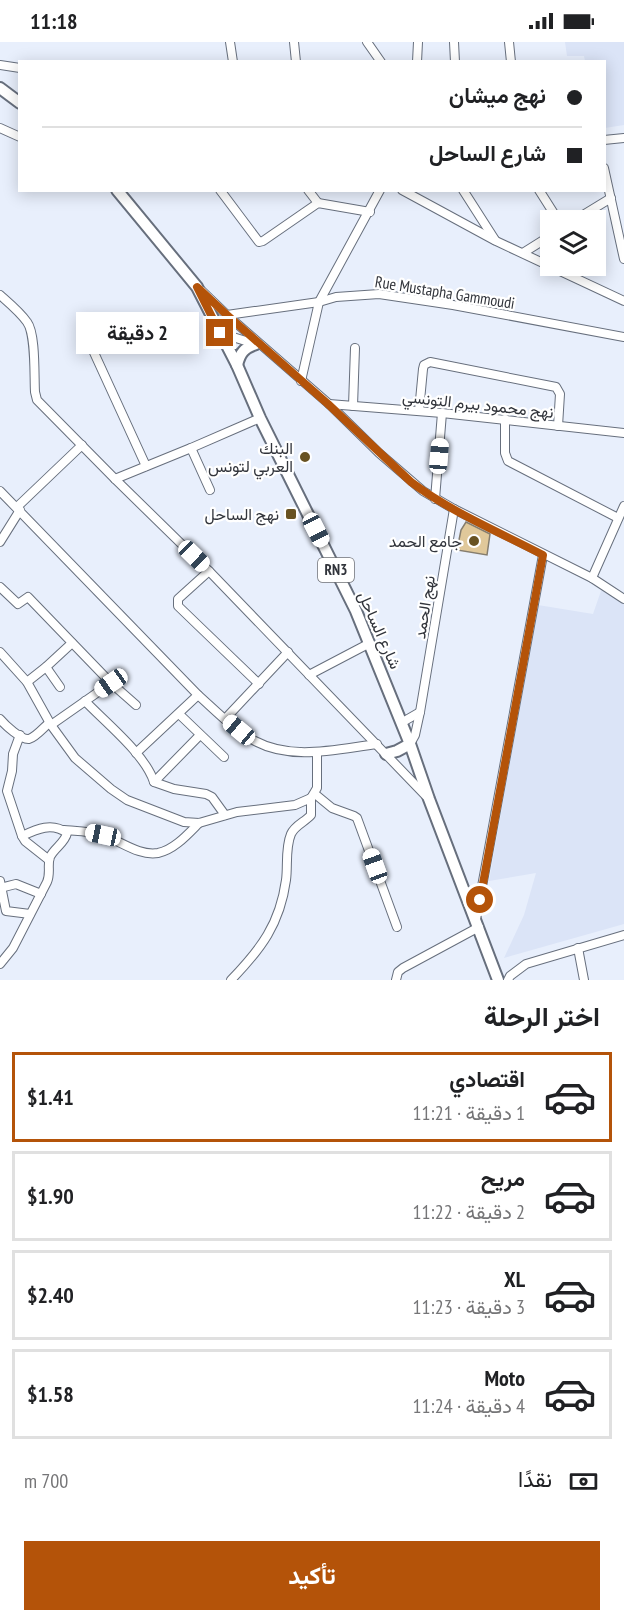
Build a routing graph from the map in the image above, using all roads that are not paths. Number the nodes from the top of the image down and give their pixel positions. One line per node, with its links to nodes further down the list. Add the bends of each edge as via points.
1 (230, 42): 7 (street)
2 (294, 42): 8 (street)
3 (367, 42): 9 (street)
4 (418, 42): 10 (street)
5 (454, 42): 11 (street)
6 (509, 42): 12 (street)
7 (233, 60)
8 (296, 60)
9 (380, 60)
10 (417, 60)
11 (455, 60)
12 (511, 60)
13 (0, 64): 14 (street)
14 (16, 67): 15 (street)
15 (0, 69)
16 (0, 88): 17 (main road)
17 (18, 102)
18 (0, 128): 19 (street)
19 (18, 136)
20 (624, 138): 21 (street)
21 (606, 140)
22 (606, 177): 30 (street)
23 (119, 192): 39 (main road, شارع الساحل / RN3)
24 (222, 192): 31 (street, via 259,242)
25 (310, 192): 31 (street)
26 (379, 192): 34 (street)
27 (406, 192): 35 (street)
28 (464, 192): 35 (street)
29 (540, 192): 32 (street)
30 (611, 198): 33 (street); 38 (street)
31 (318, 203): 34 (street)
32 (552, 210)
33 (591, 210)
34 (370, 212): 42 (street)
35 (496, 241): 37 (street)
36 (540, 242): 37 (street)
37 (523, 253): 41 (street)
38 (624, 259)
39 (197, 287): 43 (street); 44 (main road, شارع الساحل / RN3)
40 (0, 295): 59 (street, via 30,327 36,398)
41 (624, 301)
42 (319, 303): 43 (street, Rue Mustapha Gammoudi); 45 (street, Rue Mustapha Gammoudi, via 336,297 379,294); 50 (street)
43 (227, 315): 46 (street)
44 (220, 333): 46 (street); 49 (main road, شارع الساحل / RN3)
45 (624, 337)
46 (259, 345): 49 (main road, via 243,351); 50 (street)
47 (91, 346): 61 (street)
48 (355, 348): 52 (street)
49 (237, 365): 55 (main road, شارع الساحل / RN3)
50 (301, 381): 51 (street)
51 (328, 404): 52 (street, نهج محمود بيرم التونسي); 65 (street, via 411,482)
52 (353, 405): 53 (street, نهج محمود بيرم التونسي)
53 (419, 411): 54 (street, نهج محمود بيرم التونسي); 57 (street, via 423,369 430,362 556,387 560,394)
54 (442, 412): 56 (street, نهج محمود بيرم التونسي); 65 (street)
55 (260, 418): 60 (street); 76 (main road, شارع الساحل / RN3)
56 (505, 419): 57 (street, نهج محمود بيرم التونسي); 69 (street, via 508,461)
57 (558, 426): 58 (street, نهج محمود بيرم التونسي)
58 (624, 434)
59 (82, 445): 62 (street); 67 (street)
60 (191, 448): 61 (street); 63 (street)
61 (146, 466): 62 (street)
62 (115, 479): 72 (street)
63 (210, 490)
64 (0, 491): 67 (street)
65 (435, 499): 68 (street)
66 (624, 506): 69 (street)
67 (18, 509): 70 (street); 86 (street)
68 (454, 509): 71 (street); 89 (street, نهج الحمد)
69 (618, 518): 73 (street)
70 (0, 542)
71 (543, 555): 73 (street); 115 (street)
72 (209, 571): 79 (street); 84 (street, via 178,599 178,606)
73 (592, 578): 75 (street)
74 (0, 587): 77 (street, via 18,604 28,597)
75 (624, 599)
76 (370, 643): 81 (street); 93 (main road, شارع الساحل / RN3)
77 (72, 644): 80 (street); 83 (street)
78 (0, 651): 82 (street)
79 (288, 652): 81 (street); 84 (street)
80 (46, 667): 82 (street); 85 (street)
81 (309, 675): 97 (street)
82 (27, 682): 94 (street)
83 (111, 683): 87 (street); 88 (street)
84 (259, 684): 91 (street)
85 (60, 687)
86 (198, 694): 90 (street); 91 (street)
87 (85, 701): 94 (street); 100 (street)
88 (136, 705)
89 (420, 712): 93 (street); 98 (street, نهج الحمد)
90 (179, 714): 96 (street); 100 (street)
91 (225, 719): 99 (street, via 269,748)
92 (1, 723): 95 (street)
93 (401, 723): 98 (main road, شارع الساحل / RN3)
94 (50, 724): 95 (street, via 31,738); 107 (street, via 75,758 127,800 184,822)
95 (20, 735): 109 (street, via 7,791)
96 (200, 735): 102 (street); 103 (street)
97 (377, 744): 99 (street); 101 (street)
98 (410, 744): 101 (main road); 105 (main road, شارع الساحل / RN3)
99 (317, 752): 104 (street, via 318,781)
100 (136, 753): 103 (street)
101 (386, 754): 105 (street)
102 (224, 757)
103 (154, 782): 106 (street, via 206,794)
104 (313, 796): 106 (street, via 295,805); 116 (street, via 357,818); 120 (street, via 308,819 292,832 288,843 283,899 272,930)
105 (429, 799): 115 (main road, شارع الساحل / RN3)
106 (225, 815): 107 (street)
107 (199, 823): 108 (street, via 178,842 157,853 129,847 103,835)
108 (64, 830): 109 (street, via 43,827); 110 (street, via 66,838)
109 (22, 836): 110 (street)
110 (50, 860): 112 (street, via 50,877)
111 (0, 885): 112 (street, via 16,884); 113 (street)
112 (41, 894): 114 (street)
113 (3, 914): 114 (street)
114 (30, 914): 119 (street)
115 (477, 924): 121 (street, via 403,968); 122 (main road, شارع الساحل / RN3)
116 (397, 927)
117 (624, 935): 118 (street)
118 (578, 948): 123 (street, via 526,964); 124 (street)
119 (0, 964)
120 (231, 980)
121 (396, 980)
122 (498, 980)
123 (508, 980)
124 (584, 980)

